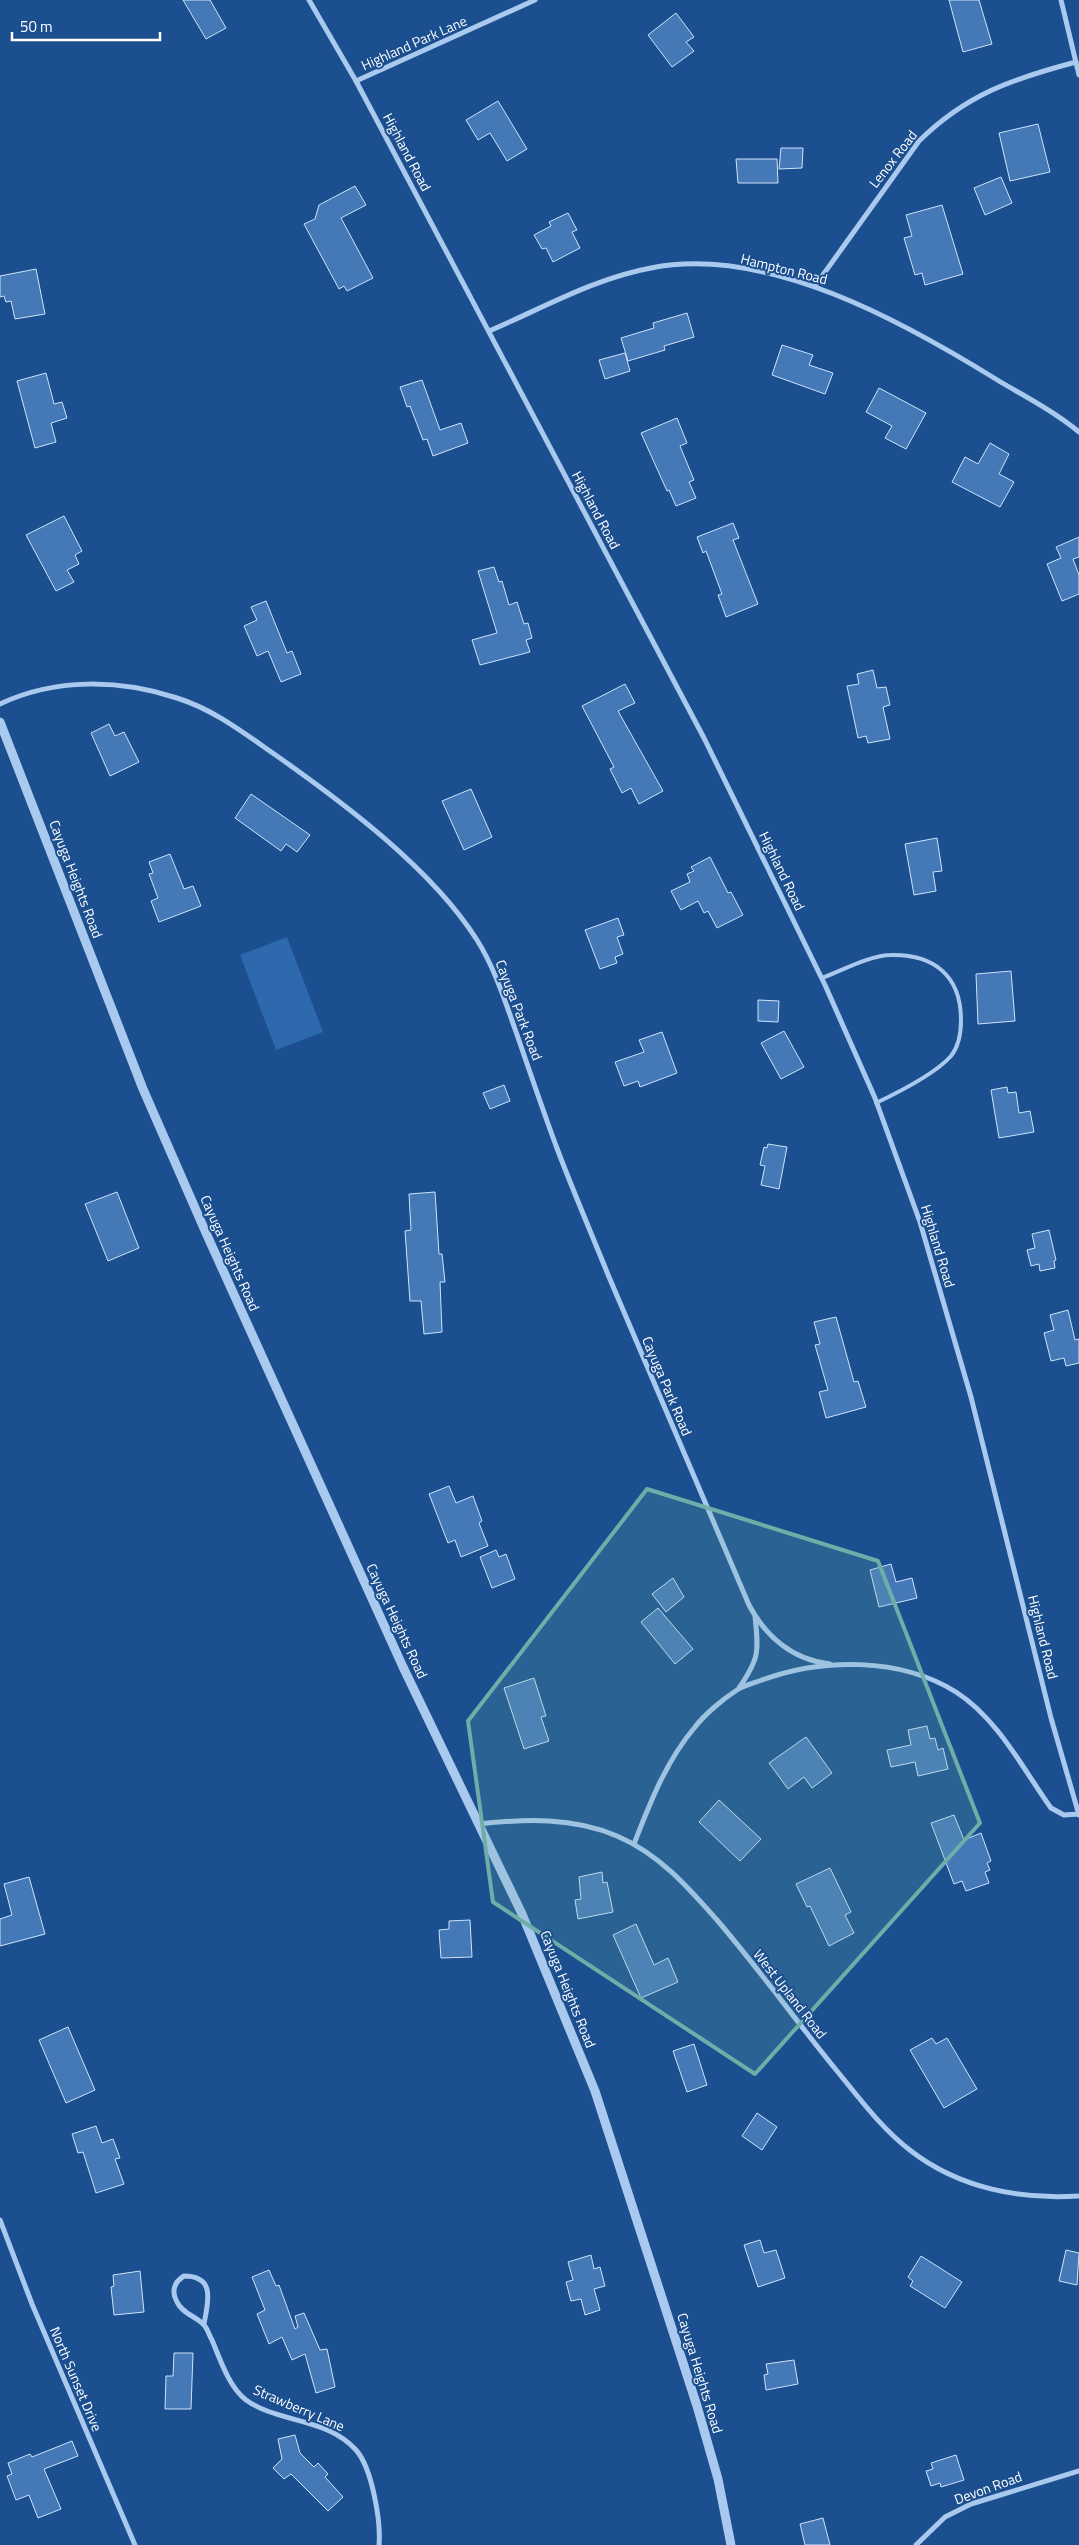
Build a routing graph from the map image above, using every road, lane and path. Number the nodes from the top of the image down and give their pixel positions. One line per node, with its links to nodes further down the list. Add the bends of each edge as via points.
1 (308, 0): 6 (street, Highland Road)
2 (535, 0): 6 (street, Highland Park Lane)
3 (1061, 0): 4 (street)
4 (1076, 62): 5 (street); 7 (street, Lenox Road, via 990,90 969,100 931,130 919,141)
5 (1079, 75)
6 (356, 81): 8 (street, Highland Road)
7 (815, 286): 8 (street, Hampton Road, via 750,270 701,264 651,268 611,278); 9 (street, Hampton Road, via 952,352)
8 (489, 331): 12 (street, Highland Road, via 704,738)
9 (1079, 432)
10 (0, 704): 14 (street, Cayuga Park Road, via 34,690 68,684 96,684 123,686 176,698 217,714 319,785 398,850 451,906 476,938 493,970 558,1152 668,1418)
11 (0, 722): 18 (street, Cayuga Heights Road, via 143,1089 178,1170 294,1430)
12 (822, 978): 13 (street, Highland Road); 13 (lane, via 889,954 932,962 944,971 956,988 961,1010 961,1035 951,1056 899,1092)
13 (876, 1103): 17 (street, Highland Road, via 922,1229 971,1397 1051,1718)
14 (755, 1616): 15 (street, Cayuga Park Road, via 779,1644 802,1657); 16 (street, Cayuga Park Road, via 757,1658)
15 (830, 1664): 16 (street, via 783,1672); 17 (street, via 901,1670 926,1677 956,1692 998,1731 1051,1808 1064,1815)
16 (738, 1690): 19 (street, via 696,1726 671,1759)
17 (1079, 1814)
18 (479, 1824): 19 (street, West Upland Road, via 519,1820 576,1823); 26 (street, Cayuga Heights Road, via 522,1914 595,2091 697,2406 718,2479)
19 (634, 1844): 20 (street, West Upland Road, via 684,1882 876,2118 910,2151 952,2176 989,2189 1021,2194)
20 (1079, 2196)
21 (0, 2220): 24 (street, North Sunset Drive, via 32,2304)
22 (204, 2324): 22 (street, Strawberry Lane, via 176,2302 174,2289 184,2276 204,2281 207,2288); 25 (street, Strawberry Lane, via 236,2390 246,2400 329,2431 356,2450 368,2473)
23 (1079, 2471): 27 (street, Devon Road, via 971,2504 945,2517)
24 (135, 2545)
25 (379, 2545)
26 (731, 2545)
27 (916, 2545)

